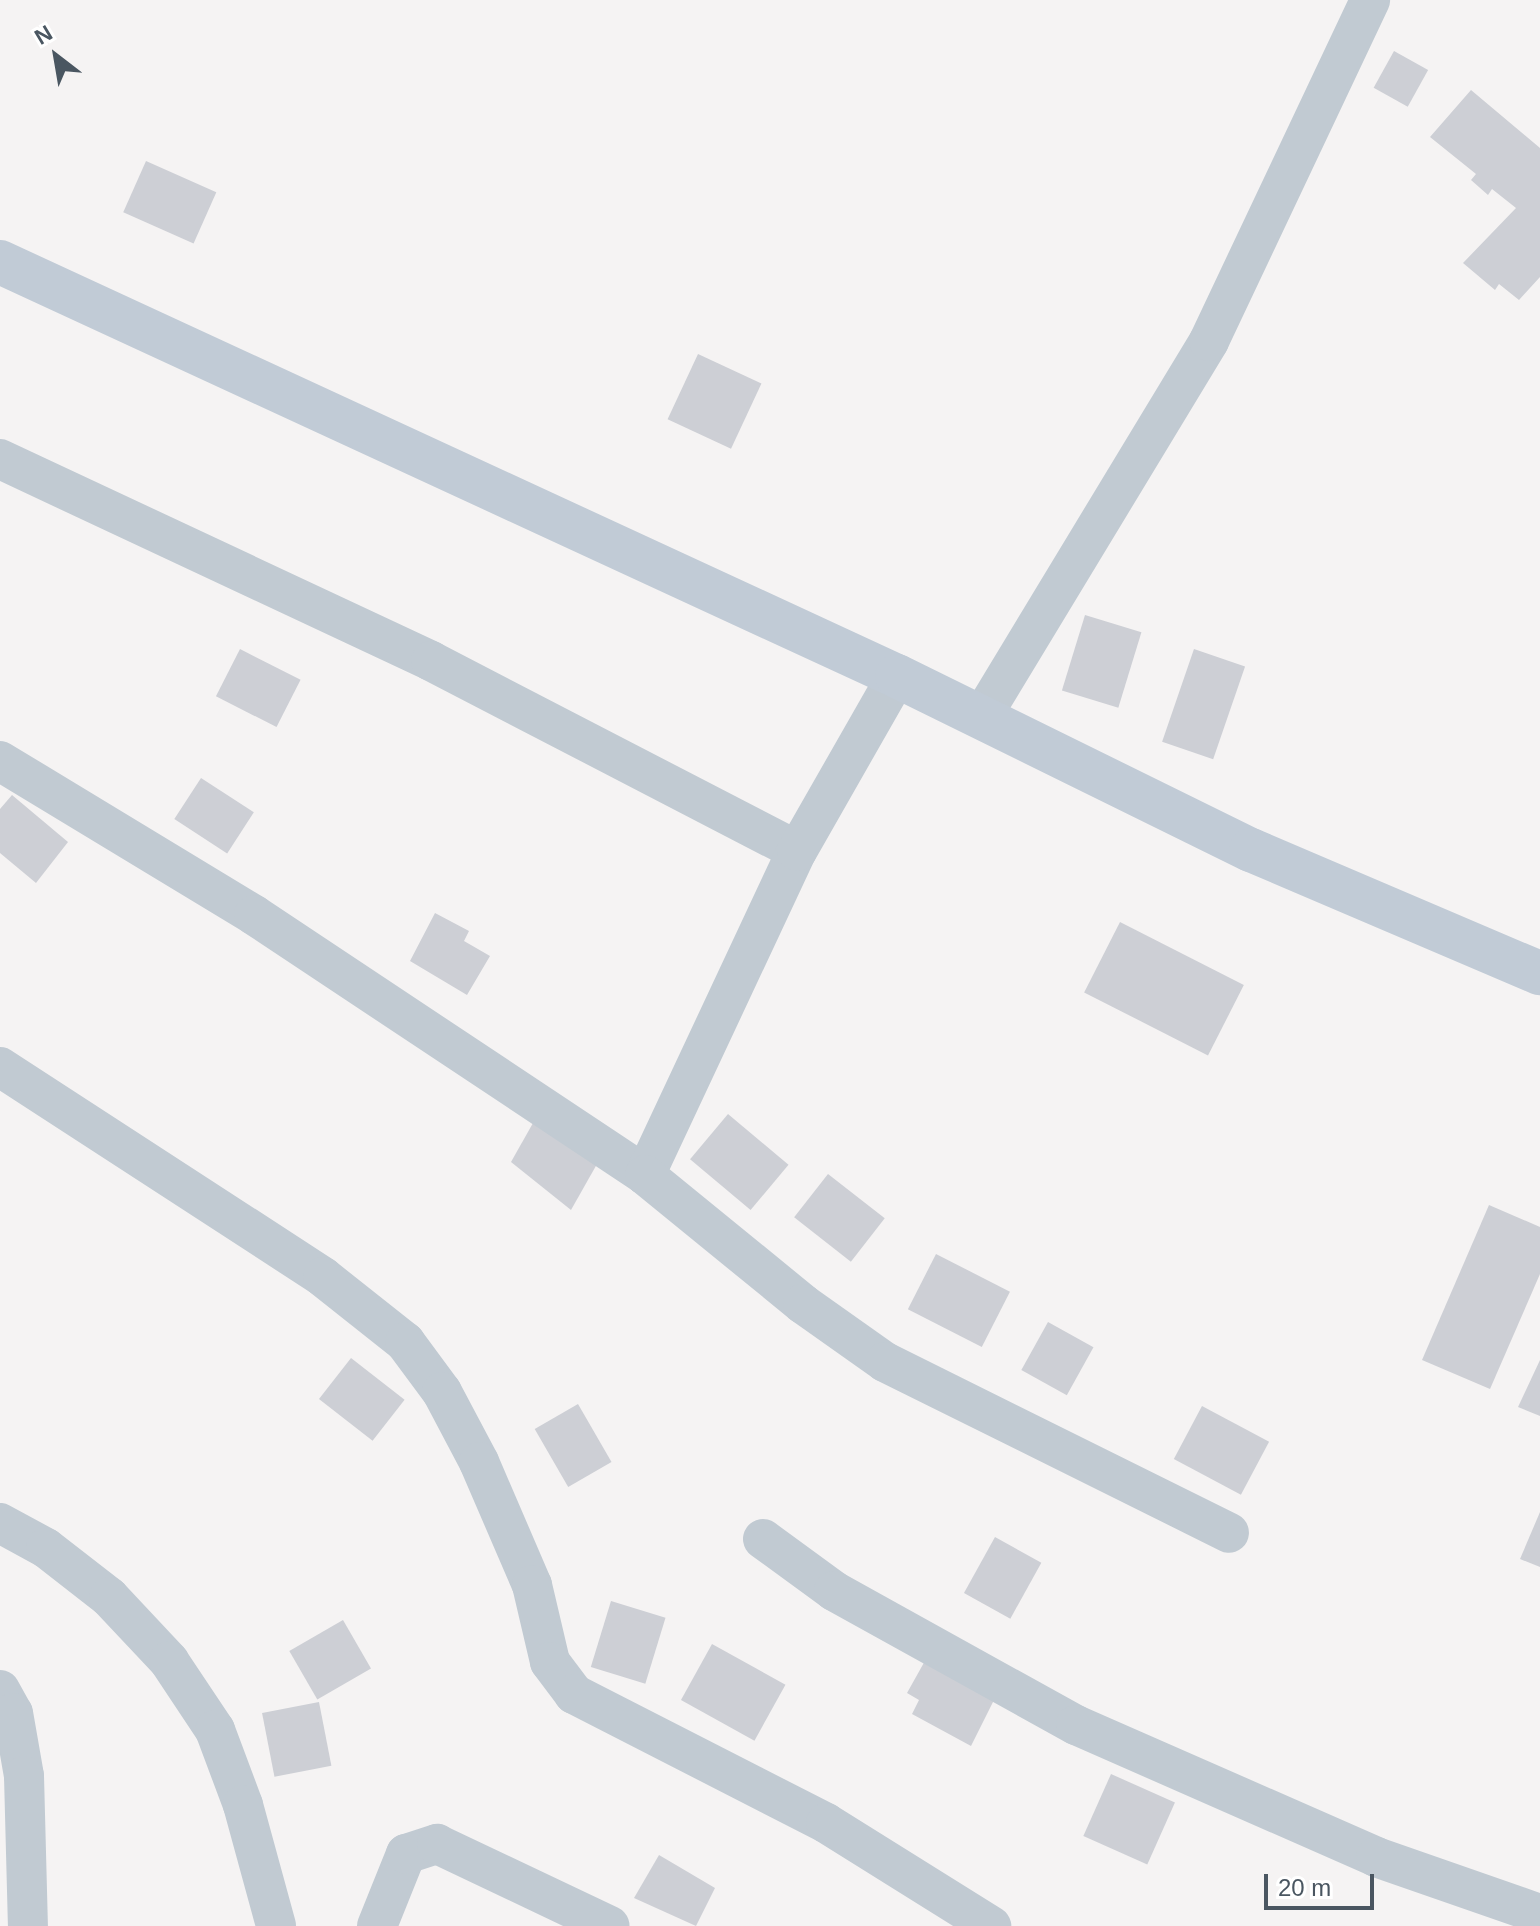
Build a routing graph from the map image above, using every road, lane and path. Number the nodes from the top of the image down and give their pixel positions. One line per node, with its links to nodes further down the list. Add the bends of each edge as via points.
1 (1370, 0): 5 (street, via 1202,354)
2 (0, 262): 4 (main road)
3 (0, 459): 7 (street, via 431,661)
4 (897, 676): 5 (main road); 7 (street)
5 (982, 716): 8 (main road, via 1251,850)
6 (0, 761): 10 (street, via 254,915)
7 (797, 851): 10 (street)
8 (1540, 973)
9 (0, 1067): 20 (street, via 323,1277 405,1342 442,1392 479,1462 532,1585 550,1662 574,1694 826,1823)
10 (645, 1175): 12 (street, via 803,1304 885,1362)
11 (0, 1523): 17 (street, via 46,1548 109,1597 169,1661 215,1730 243,1805)
12 (1229, 1533)
13 (763, 1539): 15 (street, via 834,1591 1076,1725 1376,1857)
14 (0, 1690): 16 (street, via 13,1713 24,1776)
15 (1540, 1914)
16 (28, 1926)
17 (276, 1926)
18 (377, 1926): 19 (street, via 406,1854 417,1846 437,1844)
19 (610, 1926)
20 (991, 1926)

